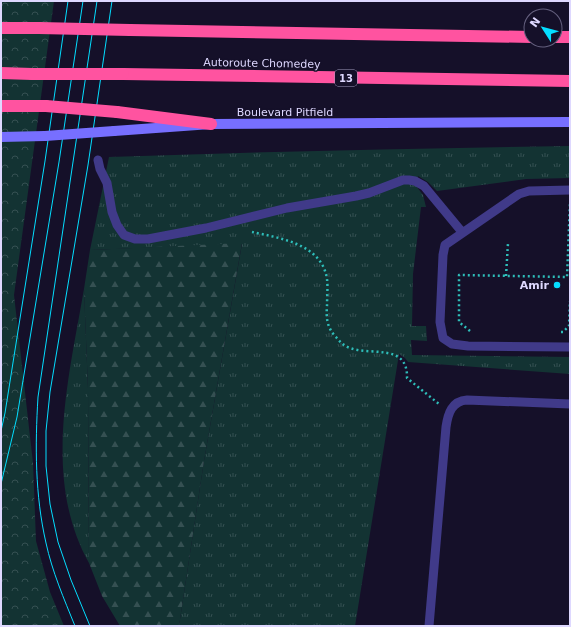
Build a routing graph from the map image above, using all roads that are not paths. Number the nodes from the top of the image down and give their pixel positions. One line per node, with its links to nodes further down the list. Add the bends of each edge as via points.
1 (1, 28): 2 (highway, bridge)
2 (523, 37)
3 (1, 73): 4 (highway, Autoroute Chomedey / 13, bridge)
4 (570, 81)
5 (1, 106): 7 (highway, bridge, via 46,106 117,112)
6 (570, 122): 7 (main road, Boulevard Pitfield)
7 (211, 124): 8 (main road, Boulevard Pitfield, bridge)
8 (1, 137)
9 (98, 160): 11 (lane, via 107,183 117,225 124,235 135,239 206,228 287,208 356,196 403,180 416,181 424,186)
10 (570, 190): 11 (lane, via 529,191 519,194)
11 (462, 232): 12 (lane, via 445,245 443,250 440,322 441,334 445,340 463,345)
12 (570, 347)
13 (570, 404): 14 (lane, via 467,400 457,402 449,412)
14 (429, 626)

